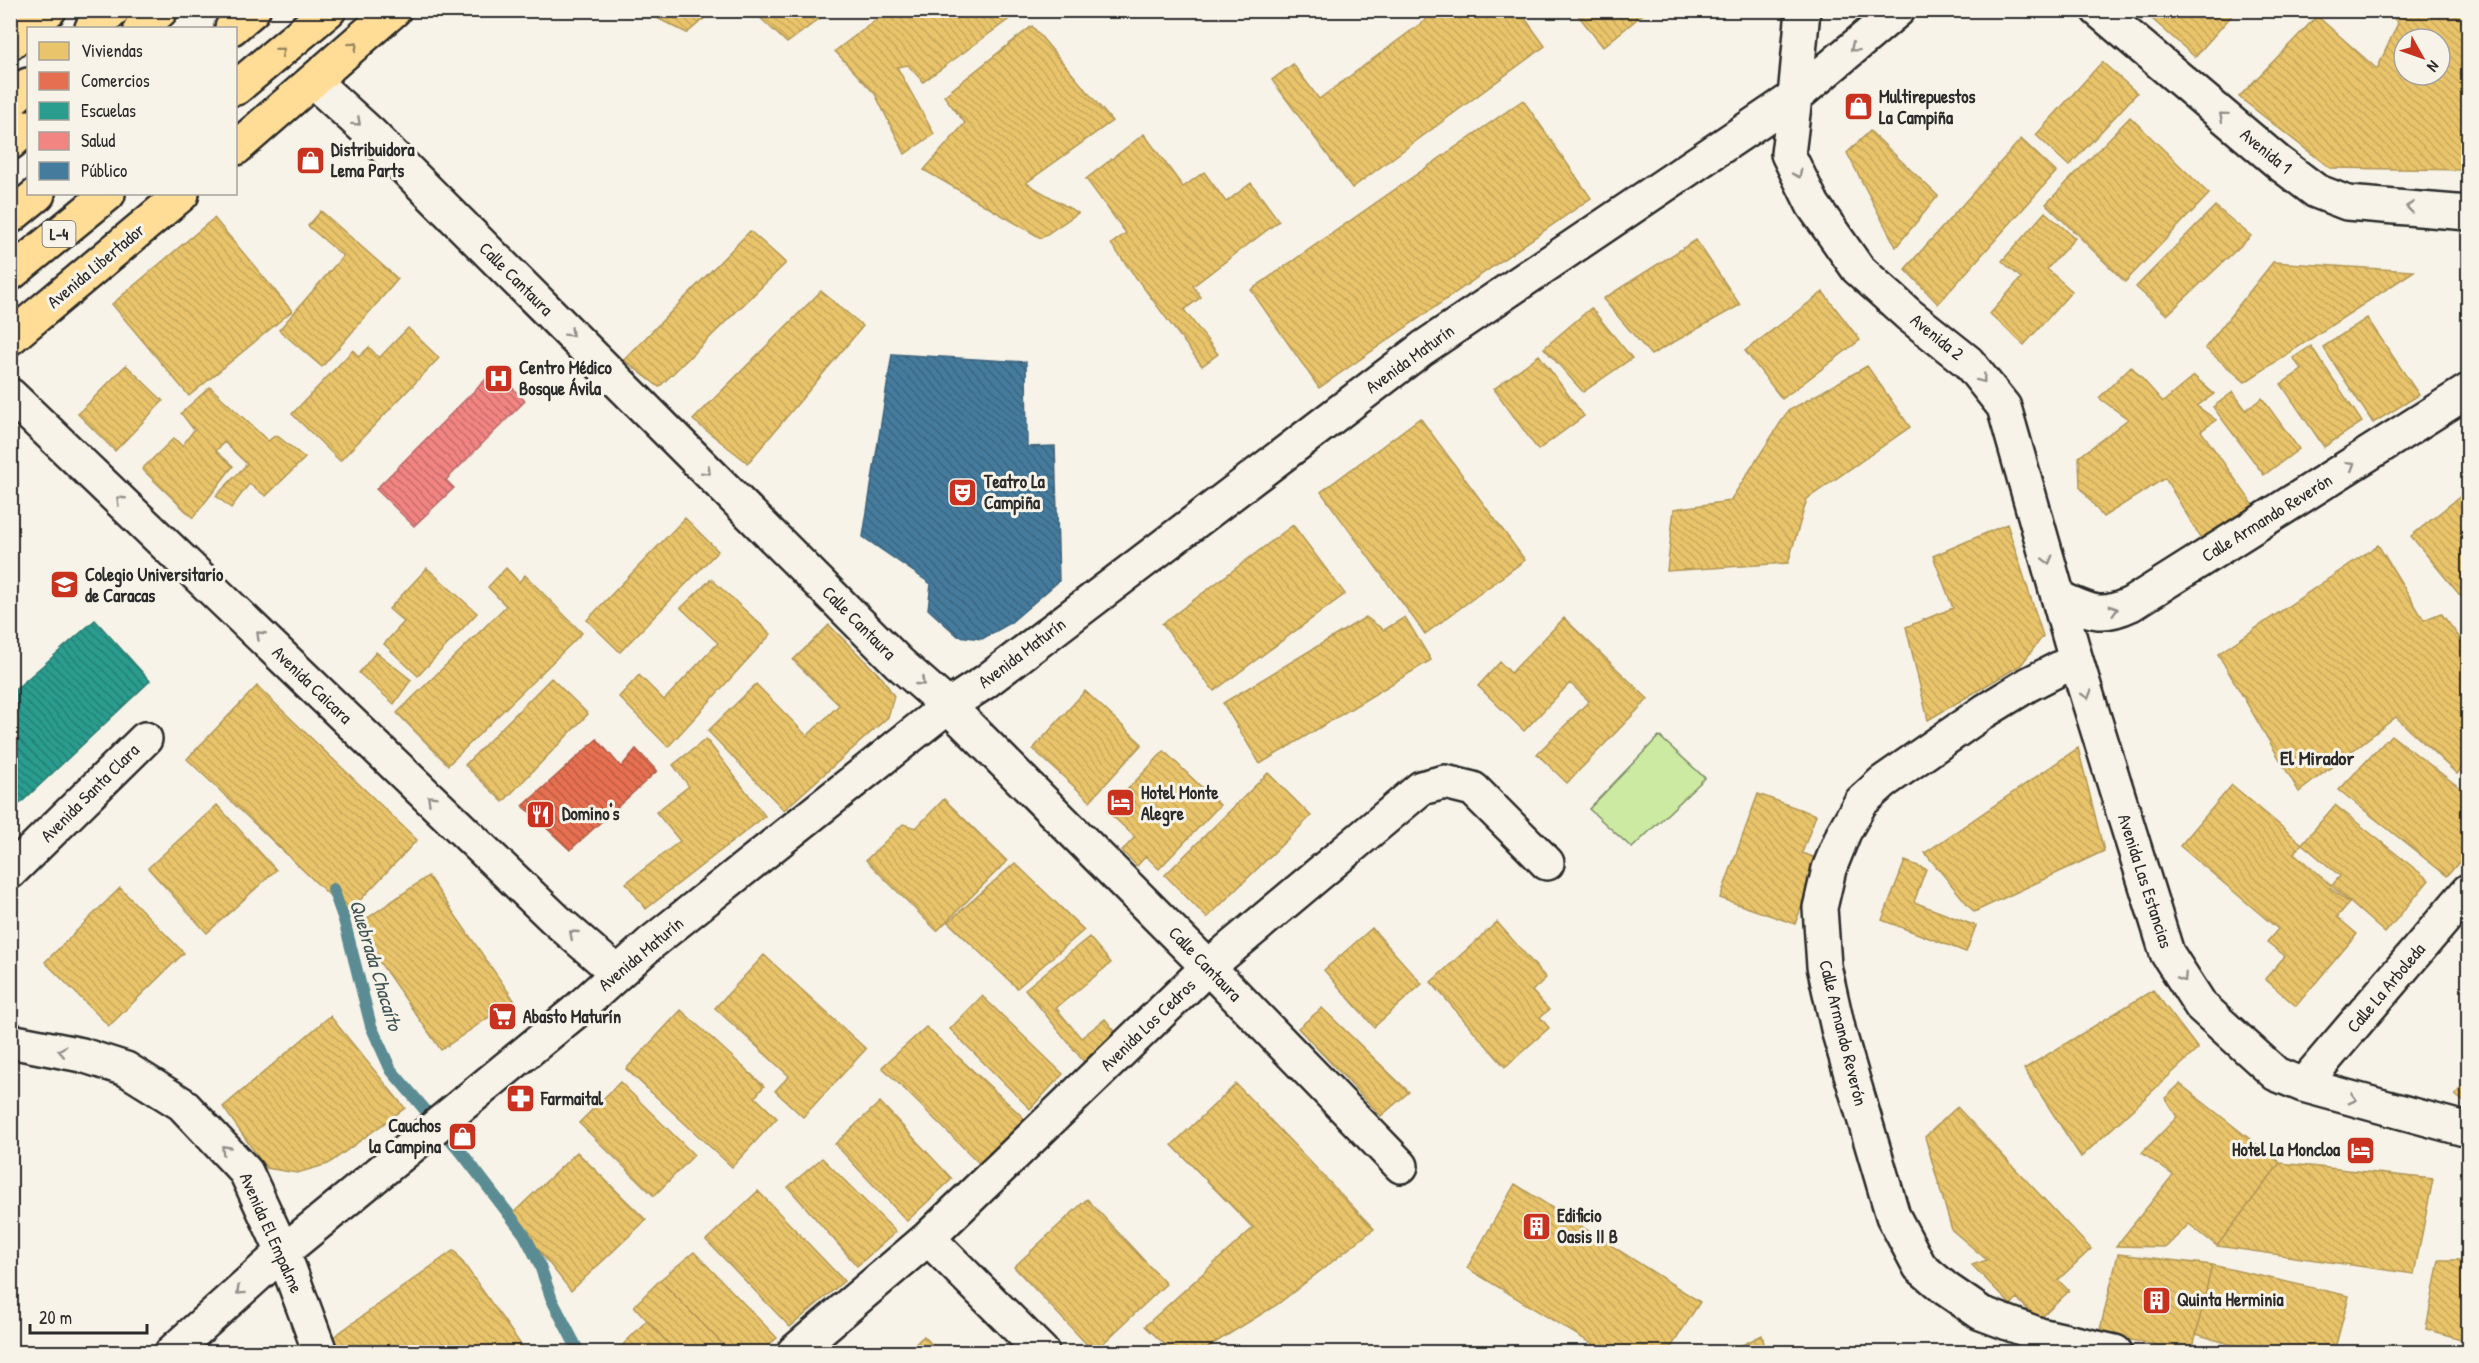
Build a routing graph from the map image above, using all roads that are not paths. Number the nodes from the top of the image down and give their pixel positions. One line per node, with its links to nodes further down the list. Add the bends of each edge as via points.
1 (49, 10): 10 (main road)
2 (113, 10): 11 (main road)
3 (161, 10): 12 (main road)
4 (253, 10): 13 (main road)
5 (329, 10): 18 (main road, one-way to 5)
6 (394, 10): 16 (main road, one-way to 6)
7 (1803, 10): 19 (street, Avenida 2)
8 (1898, 10): 19 (street, Avenida Maturín, one-way to 19)
9 (2098, 10): 27 (street, Avenida 1, one-way to 9, via 2347,203 2316,191 2278,164)
10 (29, 27)
11 (93, 27)
12 (142, 27)
13 (233, 27)
14 (27, 29): 15 (main road)
15 (10, 43)
16 (314, 82): 23 (main road); 35 (street, Calle Cantaura, one-way to 35, via 370,133 899,663)
17 (27, 86): 20 (main road)
18 (237, 87)
19 (1795, 97): 33 (street, Avenida 2, one-way to 33, via 1788,154 1813,205 1858,269 1968,362 2004,407); 35 (street, Avenida Maturín, via 1423,348 985,682)
20 (10, 101)
21 (27, 128): 22 (main road)
22 (10, 143)
23 (237, 147)
24 (37, 195): 28 (main road, L-4)
25 (107, 195): 29 (main road, L-4)
26 (181, 195): 30 (main road, Avenida Libertador)
27 (2469, 213)
28 (10, 217)
29 (10, 274)
30 (10, 338)
31 (2469, 391): 33 (street, Calle Armando Reverón, one-way to 31, via 2100,614 2113,613 2131,604)
32 (10, 395): 41 (street, Avenida Caicara, one-way to 32, via 555,919)
33 (2059, 598): 34 (street, Avenida Las Estancias)
34 (2076, 660): 43 (street, Avenida Las Estancias, one-way to 43, via 2167,953 2201,1006 2276,1074); 52 (street, Calle Armando Reverón, via 1985,711 1883,782 1861,802 1829,869 1820,908 1824,966 1839,1033 1893,1216 1920,1267 1981,1313 2040,1335)
35 (948, 705): 40 (street, Calle Cantaura); 41 (street, Avenida Maturín)
36 (145, 739): 38 (street, Avenida Santa Clara)
37 (1547, 863): 40 (street, Avenida Los Cedros, via 1473,789 1445,782 1421,788)
38 (10, 872)
39 (2469, 891): 43 (street, Calle La Arboleda)
40 (1208, 967): 45 (street, Calle Cantaura); 46 (street, Avenida Los Cedros)
41 (616, 972): 47 (street, Avenida Maturín, via 575,1012)
42 (10, 1041): 47 (street, Avenida El Empalme, one-way to 42, via 246,1172 182,1104 126,1069 82,1055)
43 (2302, 1085): 44 (street, Avenida Las Estancias, one-way to 44)
44 (2469, 1130)
45 (1401, 1166)
46 (928, 1238): 50 (street, Avenida Los Cedros); 51 (street)
47 (283, 1252): 48 (street, Avenida Maturín, one-way to 48); 49 (street, Avenida El Empalme)
48 (172, 1353)
49 (320, 1353)
50 (794, 1353)
51 (1042, 1353)
52 (2115, 1353)

